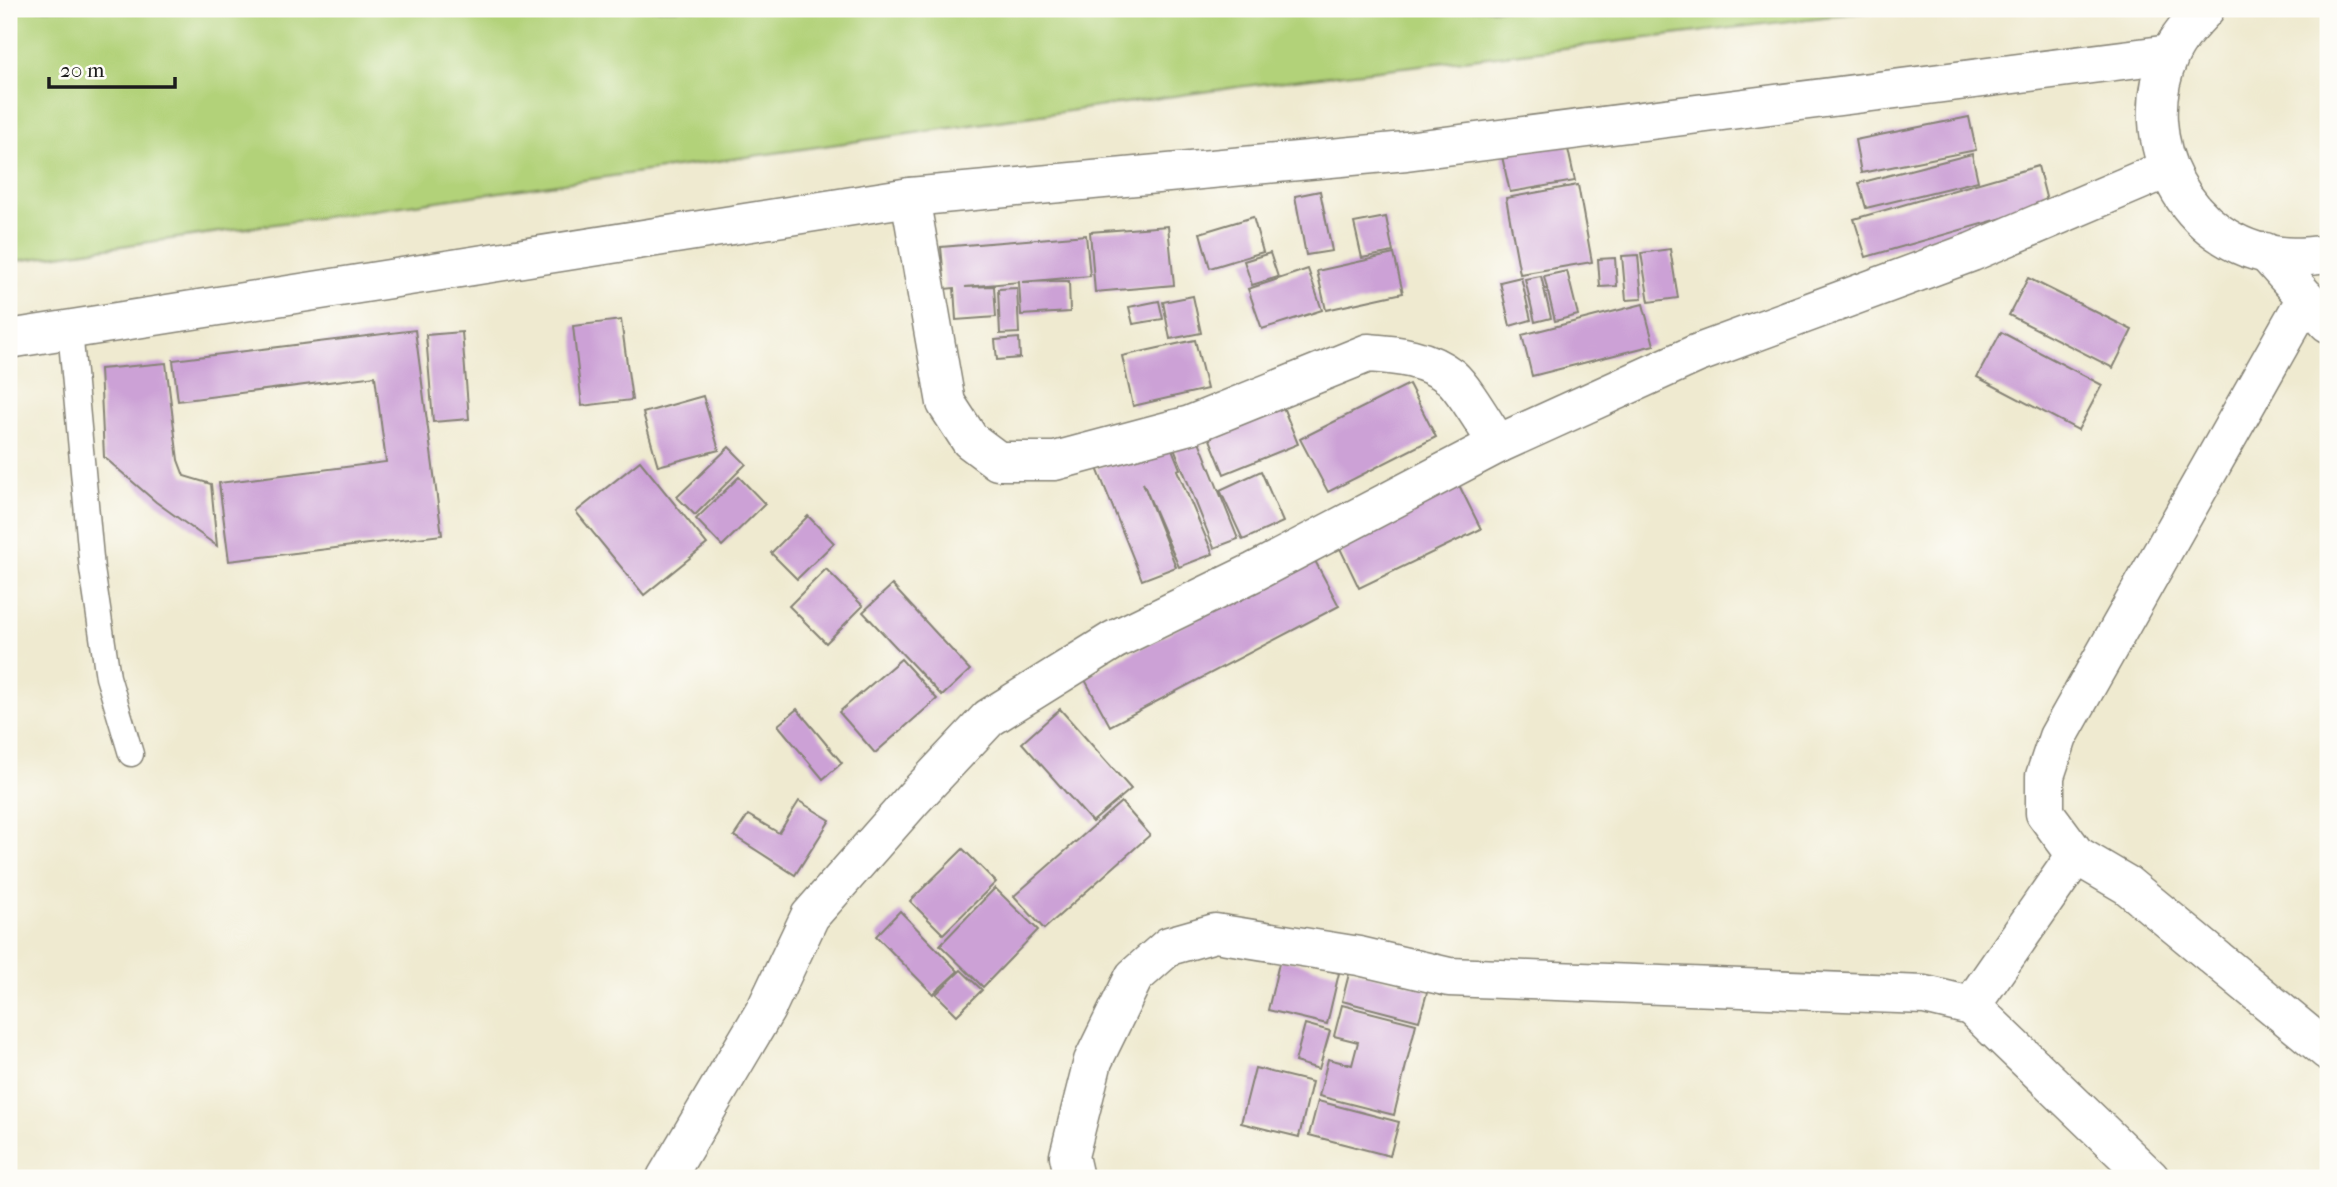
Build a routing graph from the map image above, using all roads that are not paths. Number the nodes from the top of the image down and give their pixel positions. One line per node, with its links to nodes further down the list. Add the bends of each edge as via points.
1 (2205, 9): 2 (street)
2 (2170, 54): 3 (street, via 2156,111 2158,141); 4 (street, via 1406,151)
3 (2167, 169): 5 (street, via 2200,218 2223,236); 10 (street, via 1972,252 1696,354)
4 (910, 197): 8 (street); 10 (street, via 946,403 970,440 998,461 1055,461 1190,425 1368,353 1428,363 1452,378)
5 (2265, 252): 6 (street, via 2309,257); 7 (street)
6 (2328, 254)
7 (2317, 310): 12 (street, via 2058,737 2045,775 2045,813)
8 (70, 330): 9 (street); 11 (lane, via 92,569 108,677)
9 (9, 339)
10 (1498, 444): 17 (street, via 1114,640 989,718 810,916 766,1009)
11 (131, 754)
12 (2076, 855): 13 (street); 14 (street, via 2127,885)
13 (1971, 1006): 18 (street, via 1925,995 1449,977 1359,956 1215,933 1168,946 1134,977 1094,1060 1069,1156); 19 (street)
14 (2289, 1017): 15 (street); 16 (street)
15 (2328, 1027)
16 (2328, 1051)
17 (666, 1178)
18 (1074, 1178)
19 (2150, 1178)

